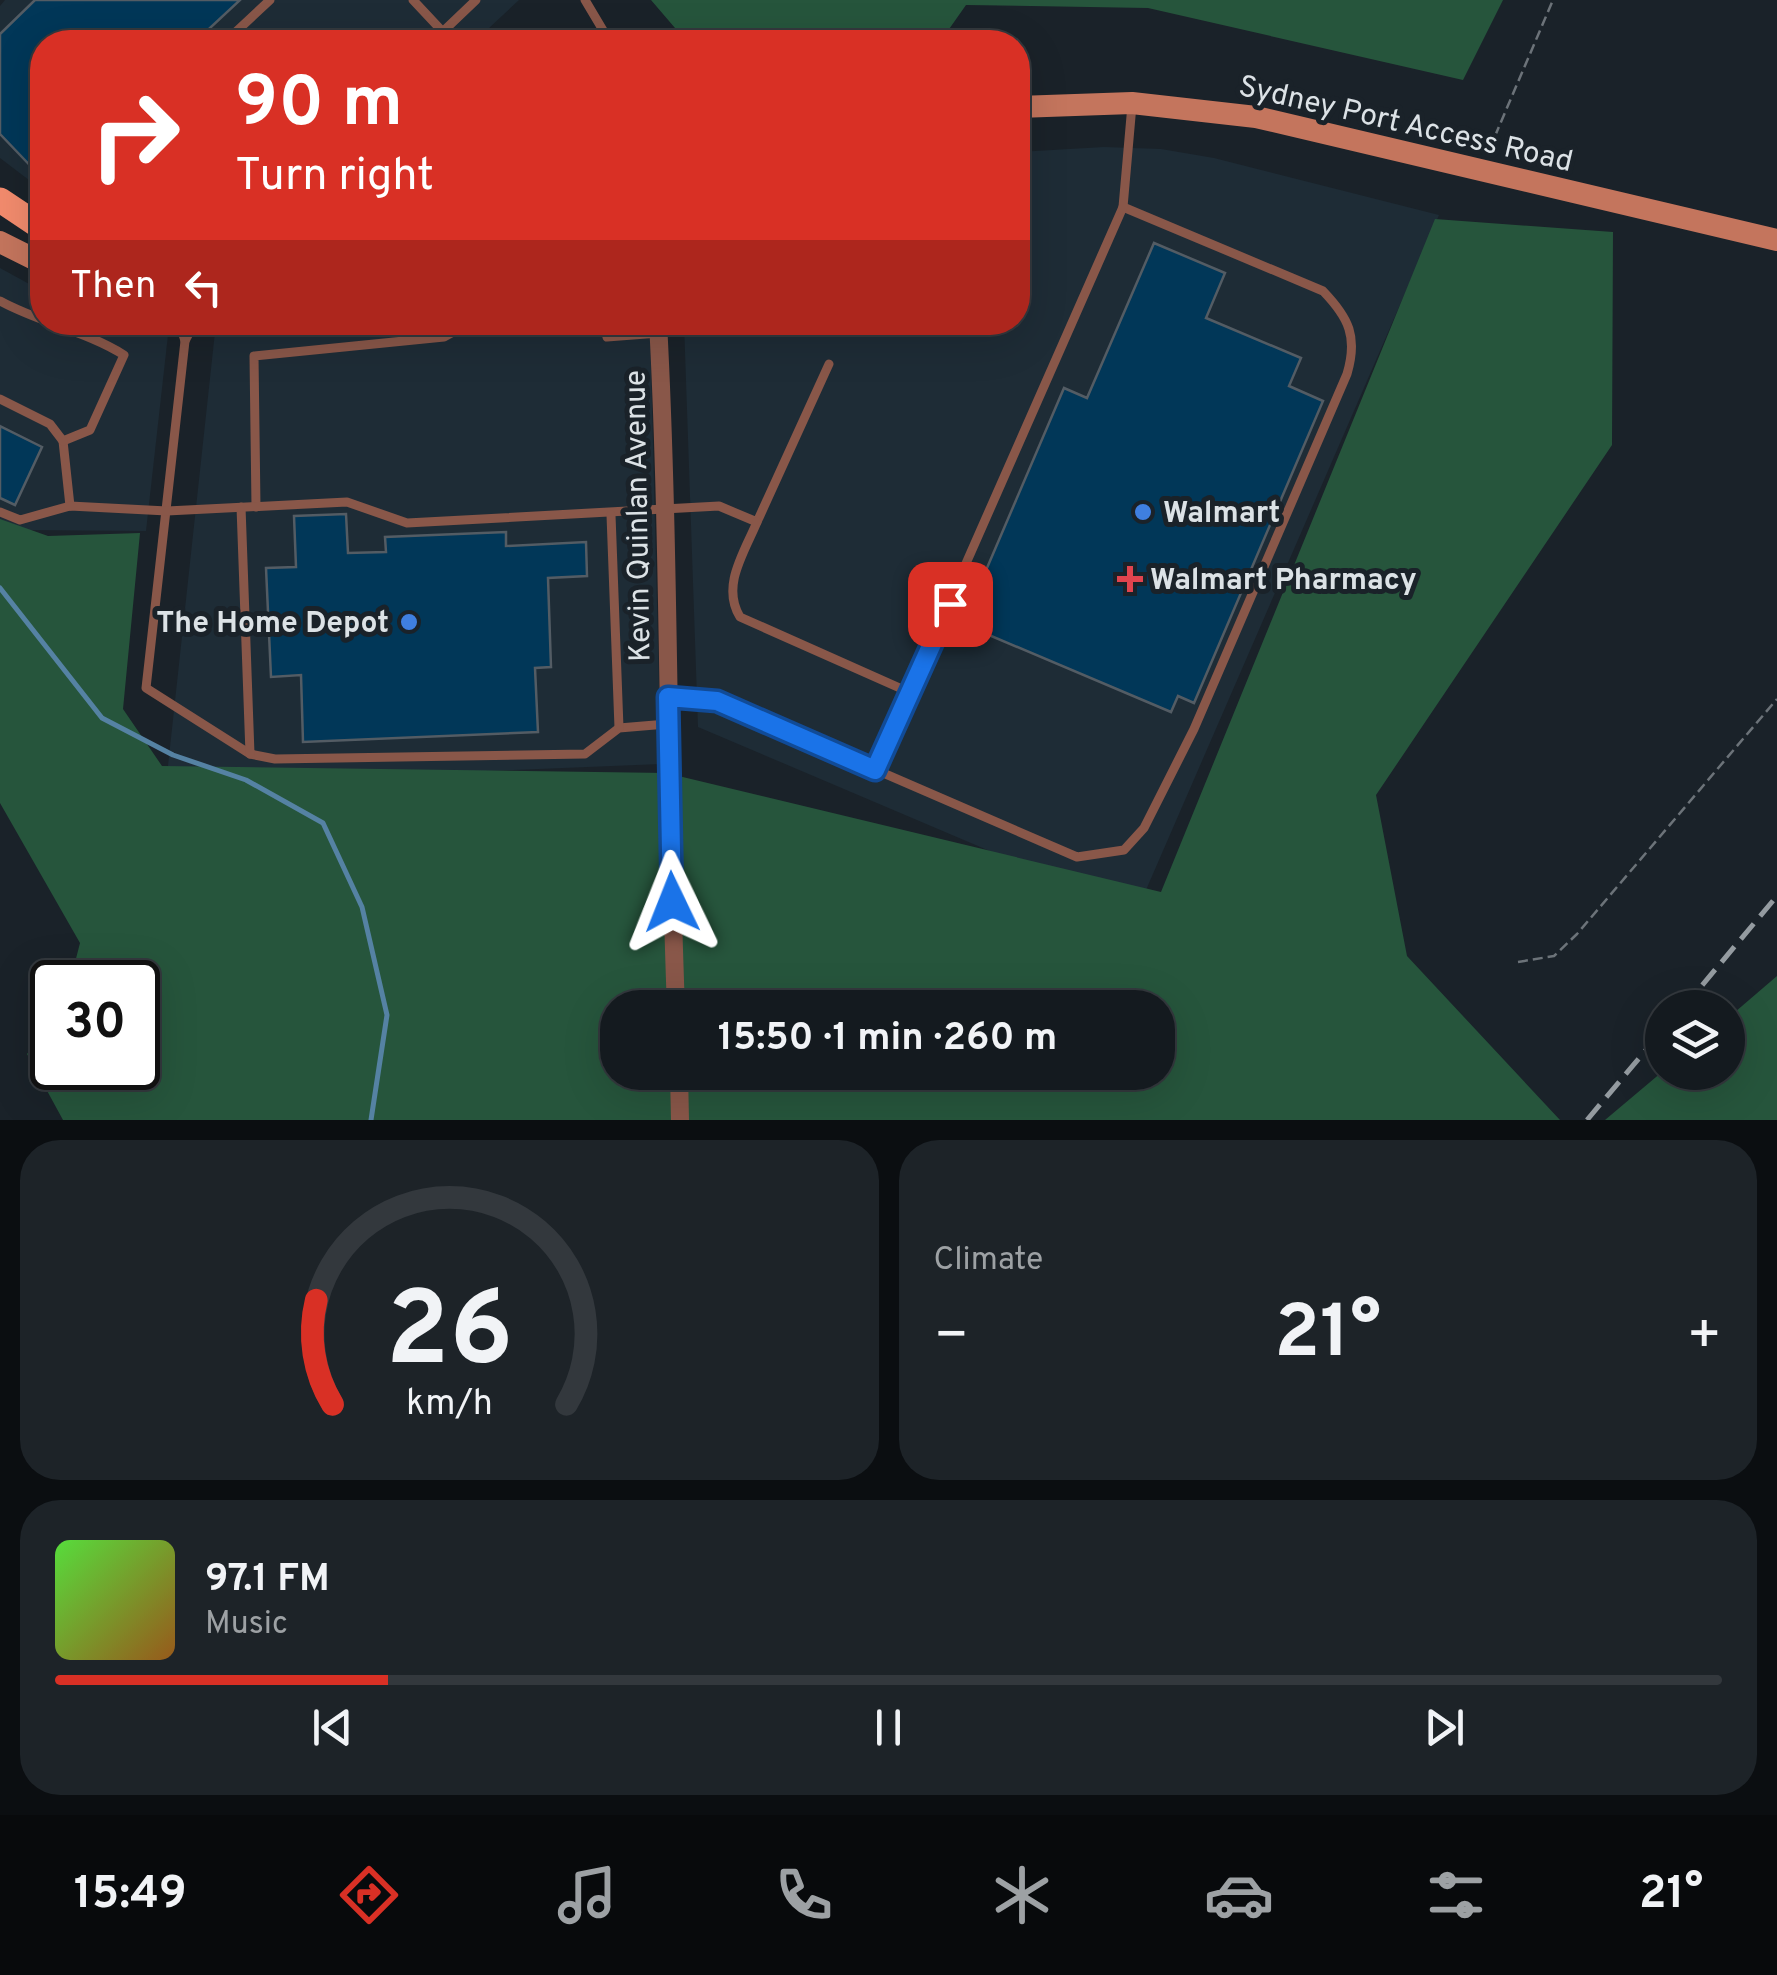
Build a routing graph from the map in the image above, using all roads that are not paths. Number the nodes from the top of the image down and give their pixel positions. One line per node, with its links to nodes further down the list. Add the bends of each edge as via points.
1 (270, 0): 5 (lane)
2 (412, 0): 6 (lane)
3 (476, 0): 7 (lane)
4 (585, 0): 8 (lane)
5 (238, 30)
6 (441, 30)
7 (445, 30)
8 (603, 30)
9 (1132, 103): 10 (main road, Sydney Port Access Road); 12 (lane); 16 (main road, Sydney Port Access Road, via 1256,118)
10 (1030, 107)
11 (0, 200): 14 (main road)
12 (1123, 206): 38 (lane); 43 (lane, via 1323,291 1353,333 1347,374 1194,730 1144,828 1124,850 1104,856 1077,857)
13 (0, 213): 15 (main road)
14 (30, 223)
15 (30, 227)
16 (1777, 240)
17 (0, 242): 18 (main road)
18 (30, 256)
19 (0, 302): 20 (lane)
20 (30, 318)
21 (80, 335): 29 (lane, via 124,355 90,430)
22 (183, 335): 26 (lane)
23 (188, 335): 26 (lane)
24 (448, 335): 31 (lane, via 254,356)
25 (658, 335): 33 (street, Kevin Quinlan Avenue)
26 (185, 341): 34 (lane)
27 (829, 364): 37 (lane)
28 (0, 400): 29 (lane, via 50,424)
29 (63, 442): 30 (lane)
30 (70, 506): 34 (lane); 35 (lane, via 20,520)
31 (256, 507): 32 (lane); 36 (lane, via 347,502 407,523)
32 (241, 508): 34 (lane); 42 (lane)
33 (667, 508): 36 (lane); 37 (lane, via 719,506); 39 (street, Kevin Quinlan Avenue)
34 (168, 510): 42 (lane, via 146,688)
35 (0, 512)
36 (611, 515): 41 (lane)
37 (757, 522): 38 (lane, via 732,584 730,601 740,617)
38 (911, 693): 43 (lane)
39 (668, 697): 40 (street, Kevin Quinlan Avenue); 43 (lane, via 717,701)
40 (668, 724): 41 (lane); 44 (street, Kevin Quinlan Avenue)
41 (619, 728): 42 (lane, via 585,754)
42 (250, 754)
43 (875, 770)
44 (675, 990)
45 (679, 1090): 46 (street)
46 (680, 1120)

